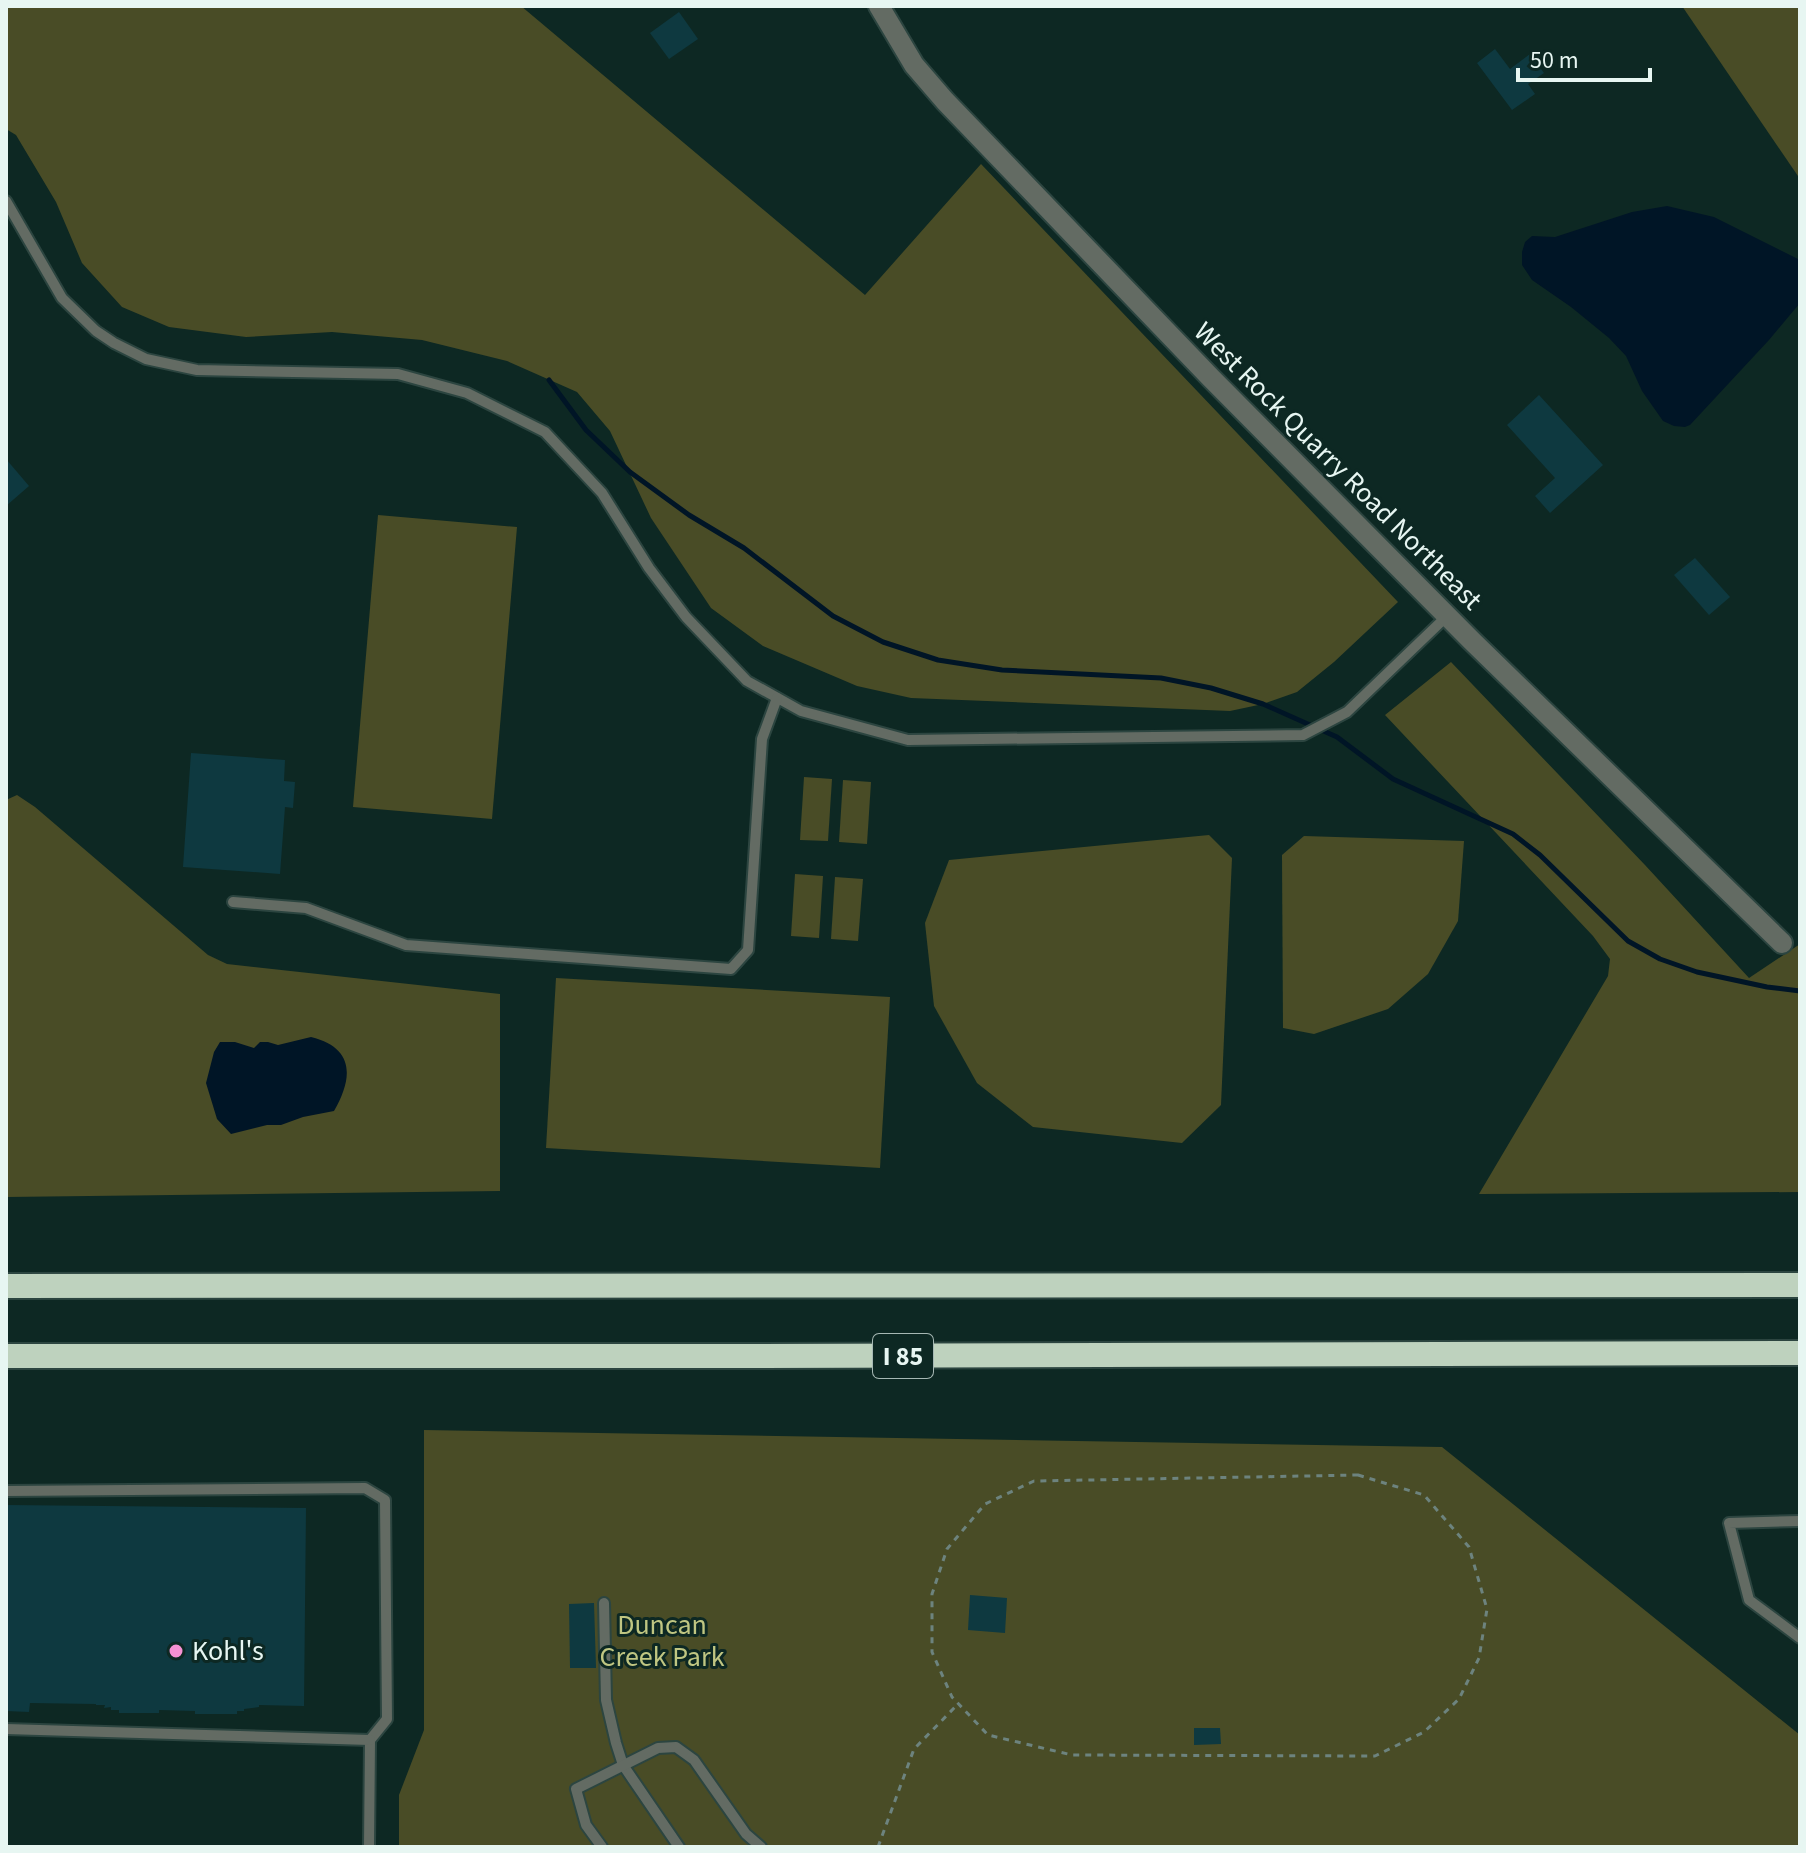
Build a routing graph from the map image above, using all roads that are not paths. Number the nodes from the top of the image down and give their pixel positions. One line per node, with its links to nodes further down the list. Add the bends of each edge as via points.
1 (879, 6): 3 (street, West Rock Quarry Road Northeast, via 914,65 945,101)
2 (6, 201): 4 (lane, via 62,298 96,331 146,359 197,370 398,374 467,393 545,432 602,493 686,617 747,681)
3 (1447, 616): 4 (lane, via 1347,712 1303,735 908,740 801,711); 6 (street, West Rock Quarry Road Northeast)
4 (777, 698): 5 (lane, via 762,739 748,950 731,969 406,945 306,908)
5 (233, 902)
6 (1782, 943)
7 (1800, 1285): 8 (highway)
8 (6, 1286)
9 (1800, 1353): 10 (highway, I 85)
10 (6, 1356)
11 (6, 1491): 16 (lane, via 365,1488 385,1500 387,1719)
12 (1800, 1521): 14 (lane, via 1729,1523 1749,1600)
13 (604, 1603): 17 (lane, via 606,1700)
14 (1800, 1638)
15 (6, 1729): 16 (lane)
16 (370, 1740): 18 (lane)
17 (623, 1765): 19 (lane, via 576,1789 586,1825); 20 (lane); 21 (lane, via 658,1748 676,1747 694,1760)
18 (369, 1847)
19 (602, 1847)
20 (679, 1847)
21 (761, 1847)

